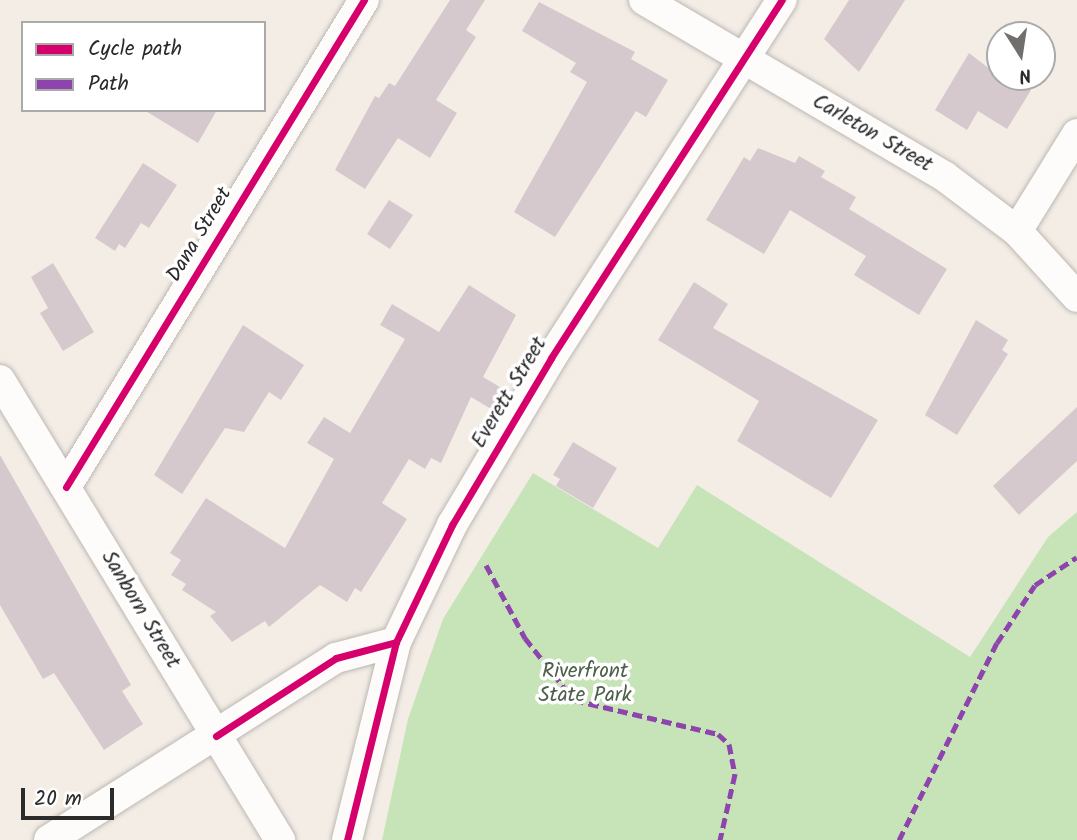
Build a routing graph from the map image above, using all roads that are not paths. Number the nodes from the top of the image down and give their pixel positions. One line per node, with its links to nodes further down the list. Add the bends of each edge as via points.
1 (364, 0): 9 (street, Dana Street)
2 (644, 0): 4 (street, Carleton Street)
3 (782, 0): 4 (street, Everett Street)
4 (745, 60): 6 (street, Carleton Street, via 944,176); 10 (street, Everett Street, via 551,358 452,525)
5 (1077, 134): 6 (street)
6 (1017, 230): 7 (street, Carleton Street)
7 (1077, 297)
8 (0, 380): 9 (street, Sanborn Street)
9 (66, 487): 11 (street, Sanborn Street)
10 (396, 642): 11 (street, via 336,658); 14 (street, Everett Street)
11 (216, 736): 12 (street); 13 (street, Sanborn Street)
12 (49, 840)
13 (280, 840)
14 (347, 840)

